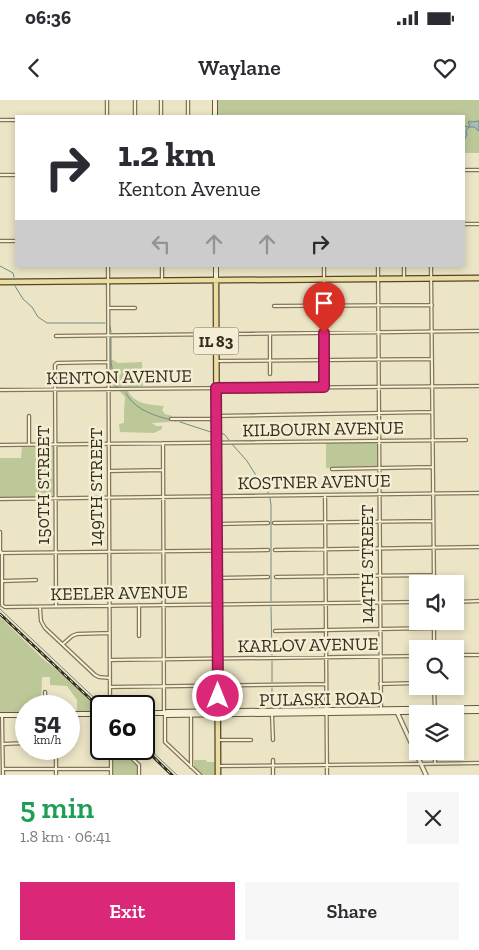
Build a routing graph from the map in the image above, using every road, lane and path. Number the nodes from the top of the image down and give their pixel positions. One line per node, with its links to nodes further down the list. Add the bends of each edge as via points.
1 (107, 100): 6 (street)
2 (135, 100): 7 (street)
3 (161, 100): 8 (street)
4 (188, 100): 9 (street)
5 (215, 100): 10 (main road)
6 (107, 115)
7 (135, 115)
8 (162, 115)
9 (188, 115)
10 (215, 115)
11 (0, 120): 12 (street)
12 (15, 120)
13 (465, 170): 14 (street)
14 (479, 170)
15 (0, 174): 16 (street)
16 (15, 174)
17 (465, 224): 18 (street)
18 (479, 224)
19 (15, 241): 20 (street)
20 (0, 242)
21 (108, 267): 35 (street, 149TH STREET)
22 (162, 267): 33 (street)
23 (216, 267): 34 (main road)
24 (324, 267): 31 (street)
25 (378, 267): 32 (street, 144TH STREET)
26 (404, 267): 28 (street)
27 (431, 267): 29 (street)
28 (404, 278): 29 (main road); 32 (main road)
29 (431, 278): 30 (main road); 37 (street)
30 (479, 278)
31 (324, 279): 32 (main road); 34 (main road); 39 (street)
32 (378, 279): 40 (street, 144TH STREET)
33 (162, 280): 34 (main road); 35 (main road)
34 (216, 280): 47 (main road, IL 83)
35 (108, 281): 36 (main road); 41 (street, 149TH STREET)
36 (0, 282)
37 (432, 305): 40 (street); 45 (street)
38 (274, 306): 39 (street)
39 (324, 306): 40 (street); 46 (street)
40 (378, 306): 44 (street, 144TH STREET)
41 (108, 308): 42 (street); 49 (street, 149TH STREET)
42 (135, 308)
43 (479, 331): 45 (street)
44 (378, 332): 45 (street); 46 (street); 51 (street, 144TH STREET)
45 (432, 332): 52 (street)
46 (324, 333): 48 (street); 54 (street)
47 (216, 334): 48 (street); 49 (street); 55 (main road, IL 83)
48 (270, 334): 53 (street)
49 (108, 335): 50 (street); 56 (street, 149TH STREET)
50 (56, 336)
51 (378, 359): 52 (street); 54 (street); 58 (street, 144TH STREET)
52 (432, 359): 59 (street)
53 (270, 360): 54 (street); 55 (street); 57 (street)
54 (324, 360): 61 (street)
55 (216, 361): 62 (main road, IL 83)
56 (108, 362): 63 (street, 149TH STREET); 65 (street, 150TH STREET, via 56,364)
57 (270, 374)
58 (378, 386): 59 (street, KENTON AVENUE); 61 (street, KENTON AVENUE); 67 (street, 144TH STREET)
59 (432, 386): 60 (street, KENTON AVENUE); 66 (street)
60 (479, 386)
61 (324, 387): 62 (street, KENTON AVENUE)
62 (216, 388): 63 (street, KENTON AVENUE); 69 (main road, IL 83)
63 (108, 389): 65 (street, KENTON AVENUE); 77 (street, 149TH STREET)
64 (0, 390): 65 (street, KENTON AVENUE)
65 (55, 390): 76 (street, 150TH STREET)
66 (432, 412): 67 (street); 71 (street)
67 (378, 413): 69 (street); 73 (street, 144TH STREET)
68 (29, 416): 79 (street)
69 (216, 417): 70 (street); 74 (main road, IL 83)
70 (171, 419)
71 (433, 440): 72 (street, KILBOURN AVENUE); 73 (street, KILBOURN AVENUE); 80 (street)
72 (466, 440)
73 (379, 441): 74 (street, KILBOURN AVENUE); 82 (street, 144TH STREET)
74 (217, 442): 75 (street, KILBOURN AVENUE); 89 (main road, IL 83)
75 (163, 443): 77 (street, KILBOURN AVENUE); 84 (street)
76 (55, 444): 77 (street, KILBOURN AVENUE); 79 (street, KILBOURN AVENUE); 91 (street, 150TH STREET)
77 (109, 444): 83 (street, 149TH STREET)
78 (0, 445): 79 (street, KILBOURN AVENUE)
79 (29, 445)
80 (433, 467): 82 (street); 85 (street)
81 (332, 468): 82 (street)
82 (379, 468): 87 (street, 144TH STREET)
83 (109, 470): 84 (street); 92 (street, 149TH STREET)
84 (163, 470): 90 (street)
85 (433, 493): 86 (street, KOSTNER AVENUE); 87 (street, KOSTNER AVENUE); 94 (street)
86 (479, 493)
87 (379, 494): 88 (street, KOSTNER AVENUE); 96 (street, 144TH STREET)
88 (325, 495): 89 (street, KOSTNER AVENUE); 95 (street)
89 (217, 496): 90 (street, KOSTNER AVENUE); 99 (main road, IL 83)
90 (164, 497): 92 (street, KOSTNER AVENUE); 108 (street)
91 (55, 498): 92 (street, KOSTNER AVENUE); 93 (street, KOSTNER AVENUE); 109 (street, 150TH STREET)
92 (109, 498): 110 (street, 149TH STREET)
93 (0, 499)
94 (433, 521): 96 (street); 103 (street)
95 (325, 522): 96 (street); 98 (street); 104 (street)
96 (379, 522): 102 (street, 144TH STREET)
97 (268, 523): 99 (street)
98 (274, 523)
99 (217, 524): 105 (main road, IL 83)
100 (0, 532): 111 (street)
101 (479, 547): 103 (street)
102 (380, 548): 103 (street); 104 (street); 115 (street, 144TH STREET)
103 (433, 548): 113 (street)
104 (325, 549): 107 (street); 114 (street)
105 (217, 550): 106 (street); 108 (street); 118 (main road, IL 83)
106 (268, 550)
107 (275, 550)
108 (164, 551): 110 (street); 128 (street)
109 (56, 552): 110 (street); 111 (street); 131 (street, 150TH STREET)
110 (109, 552): 129 (street, 149TH STREET)
111 (1, 553): 120 (street)
112 (409, 575): 115 (street)
113 (434, 575)
114 (325, 576): 115 (street); 117 (street); 125 (street)
115 (380, 576): 122 (street, 144TH STREET)
116 (268, 577): 118 (street)
117 (276, 577)
118 (217, 578): 126 (main road, IL 83)
119 (36, 580): 120 (street)
120 (2, 581): 130 (street, KEELER AVENUE, via 2,604 5,607)
121 (479, 601): 124 (street)
122 (380, 602): 123 (street, KEELER AVENUE); 125 (street, KEELER AVENUE); 134 (street, 144TH STREET)
123 (409, 602)
124 (464, 602)
125 (326, 603): 126 (street, KEELER AVENUE); 133 (street)
126 (218, 604): 128 (street, KEELER AVENUE); 144 (main road, IL 83)
127 (139, 605): 128 (street, KEELER AVENUE); 129 (street, KEELER AVENUE); 137 (street)
128 (164, 605): 145 (street)
129 (109, 606): 131 (street, KEELER AVENUE); 136 (street, 149TH STREET)
130 (40, 607): 131 (street, KEELER AVENUE); 138 (street, via 43,625)
131 (56, 607)
132 (409, 629): 134 (street)
133 (326, 630): 134 (street); 135 (street); 143 (street)
134 (380, 630): 140 (street, 144TH STREET)
135 (275, 631)
136 (109, 633): 138 (street, via 77,634); 146 (street, 149TH STREET)
137 (139, 636)
138 (62, 645): 147 (street, via 95,675)
139 (479, 655): 142 (street)
140 (380, 656): 141 (street, KARLOV AVENUE); 143 (street, KARLOV AVENUE); 150 (street, 144TH STREET)
141 (409, 656)
142 (464, 656)
143 (326, 657): 144 (street, KARLOV AVENUE); 149 (street)
144 (218, 658): 145 (street, KARLOV AVENUE); 152 (main road, IL 83)
145 (164, 659): 146 (street, KARLOV AVENUE); 151 (street)
146 (110, 660): 147 (street, 149TH STREET)
147 (110, 678): 153 (street, 149TH STREET)
148 (409, 683): 150 (street)
149 (326, 684): 152 (street); 161 (street)
150 (380, 684): 162 (street, 144TH STREET)
151 (164, 686): 152 (street); 153 (street); 165 (street)
152 (218, 686): 166 (main road, IL 83)
153 (110, 687): 156 (street, 149TH STREET)
154 (45, 692): 155 (street)
155 (45, 695)
156 (110, 695)
157 (479, 709): 160 (main road, PULASKI ROAD)
158 (397, 710): 159 (main road, PULASKI ROAD); 162 (main road, PULASKI ROAD); 182 (street)
159 (409, 710)
160 (464, 710)
161 (326, 711): 162 (main road, PULASKI ROAD); 163 (main road, PULASKI ROAD); 183 (street)
162 (381, 711)
163 (272, 712): 166 (main road, PULASKI ROAD); 172 (street)
164 (155, 713): 165 (main road, PULASKI ROAD)
165 (164, 713): 166 (main road, PULASKI ROAD); 167 (main road, PULASKI ROAD); 186 (street, via 165,742)
166 (218, 713): 167 (main road, PULASKI ROAD); 170 (main road, IL 83)
167 (191, 714): 186 (street)
168 (1, 715): 169 (main road); 174 (street)
169 (15, 715)
170 (218, 740): 171 (street); 184 (main road, IL 83)
171 (251, 740)
172 (273, 740)
173 (15, 743): 174 (street)
174 (2, 744): 175 (street)
175 (1, 755): 187 (street)
176 (56, 760): 188 (street)
177 (111, 760): 189 (street)
178 (133, 760): 193 (street, via 138,765)
179 (273, 760): 185 (street)
180 (435, 763): 181 (street); 182 (street)
181 (479, 763)
182 (418, 764): 183 (street); 198 (street)
183 (326, 765): 185 (street); 197 (street)
184 (218, 766): 185 (street); 195 (main road, IL 83)
185 (273, 766): 196 (street)
186 (192, 767): 194 (street)
187 (3, 769): 188 (street); 190 (street)
188 (56, 769): 189 (street); 191 (street)
189 (111, 769): 192 (street)
190 (3, 775)
191 (56, 775)
192 (111, 775)
193 (139, 775)
194 (200, 775)
195 (218, 775)
196 (273, 775)
197 (326, 775)
198 (426, 775)

